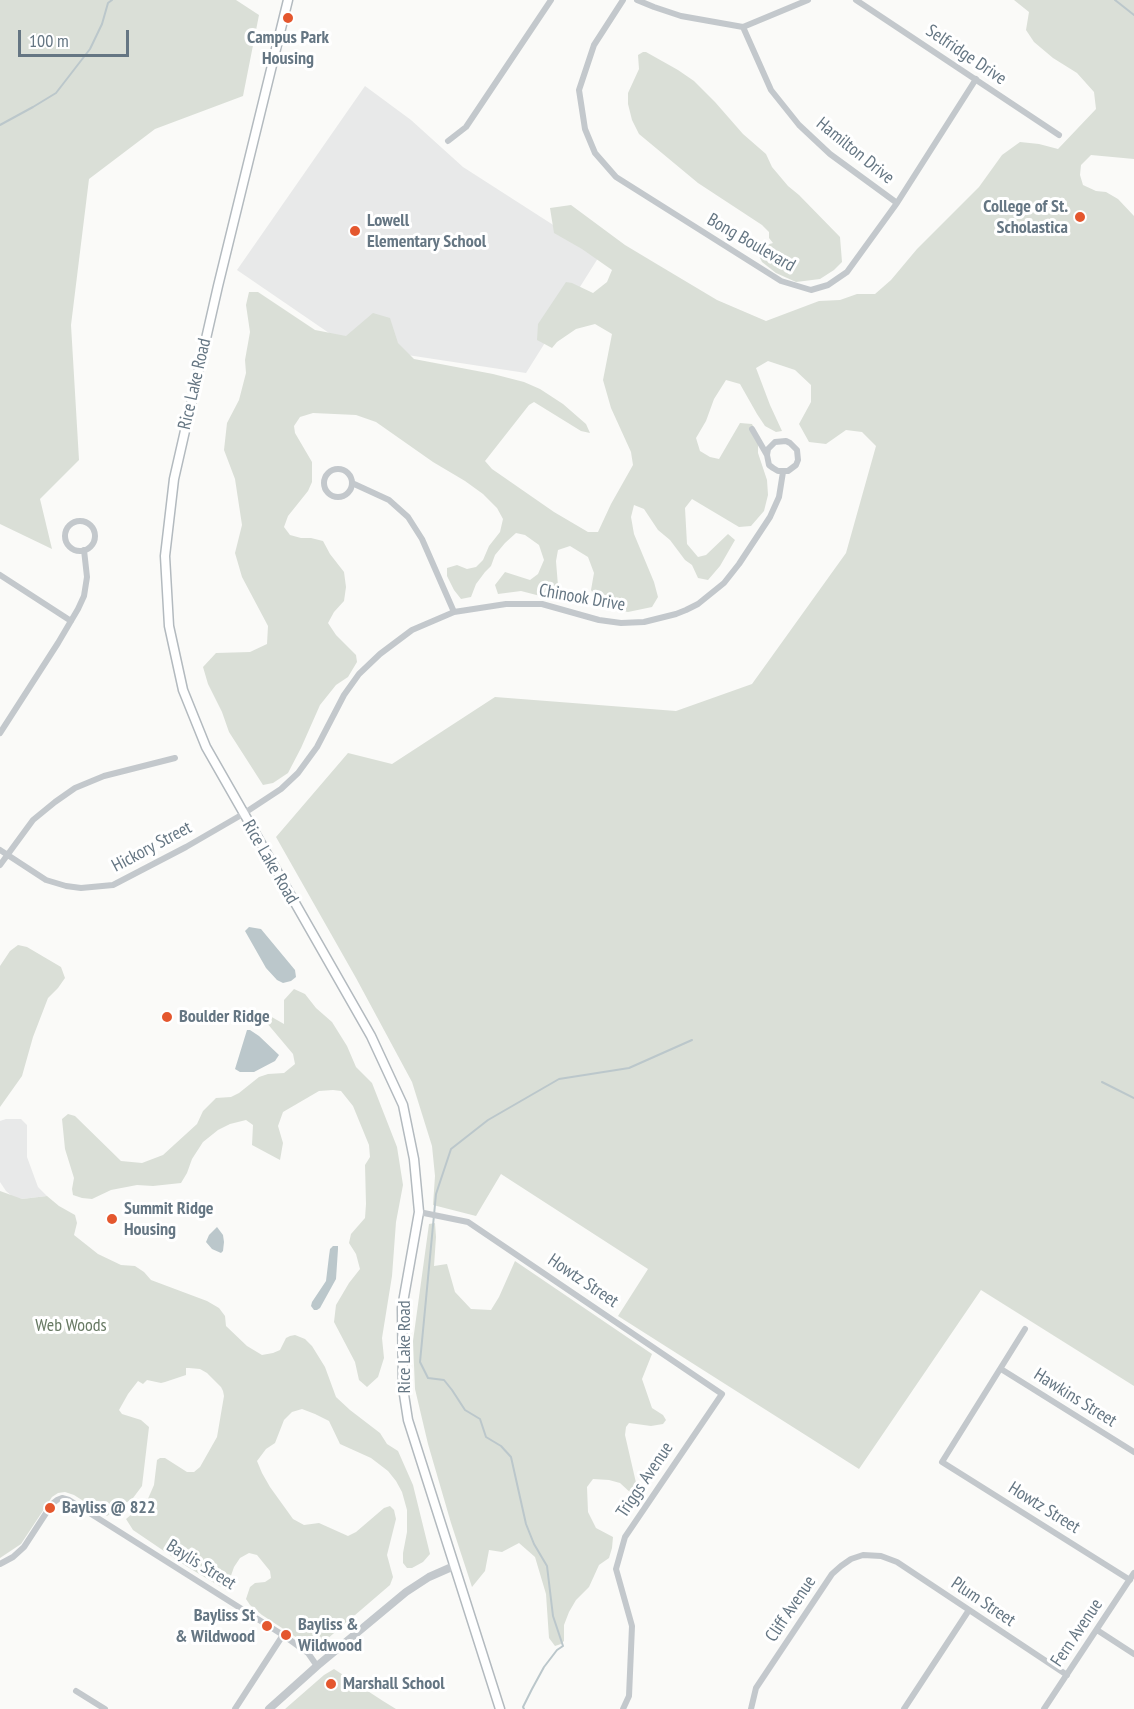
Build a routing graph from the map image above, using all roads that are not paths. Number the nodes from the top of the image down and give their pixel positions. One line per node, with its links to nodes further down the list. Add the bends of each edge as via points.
1 (288, 0): 22 (main road, Rice Lake Road, via 174,479 165,556 169,626 183,690 206,747)
2 (551, 0): 10 (street, via 466,127)
3 (623, 0): 11 (street, Bong Boulevard, via 594,45 579,90 585,129 595,153 616,177 781,281 811,290 828,285 847,272)
4 (637, 0): 7 (street, via 681,16)
5 (808, 0): 7 (street)
6 (856, 0): 8 (street, Selfridge Drive)
7 (743, 27): 11 (street, Hamilton Drive, via 771,90 799,125 830,154)
8 (976, 79): 9 (street, Selfridge Drive); 11 (street, Bong Boulevard)
9 (1059, 135)
10 (448, 141)
11 (897, 203)
12 (752, 429): 13 (street)
13 (767, 454): 14 (street, via 769,465); 14 (street, Chinook Drive, via 776,442 786,441 794,446 798,460)
14 (783, 472): 18 (street, Chinook Drive, via 779,497 770,517 739,564 724,583 686,610 653,620 621,623 542,604 506,604)
15 (352, 483): 15 (street, via 346,471 338,469 327,475 324,484 328,492 341,496 349,492); 18 (street, via 389,500 408,517 422,539)
16 (84, 550): 16 (street, via 95,535 87,523 77,522 69,527 66,540 71,548); 19 (street, via 84,596)
17 (0, 575): 19 (street)
18 (454, 612): 22 (street, Chinook Drive, via 412,630 359,674 298,773)
19 (71, 621): 20 (street)
20 (0, 734)
21 (175, 758): 24 (street, via 104,776 75,788 33,820)
22 (243, 814): 24 (street, Hickory Street, via 112,885 66,886 46,880); 26 (main road, Rice Lake Road, via 371,1036 402,1104 414,1159)
23 (0, 850): 24 (street, Hickory Street)
24 (7, 855): 25 (street)
25 (0, 865)
26 (419, 1212): 29 (street, Howtz Street, via 468,1222); 33 (main road, Rice Lake Road, via 402,1308 403,1388 408,1420)
27 (1025, 1329): 28 (street)
28 (1001, 1369): 30 (street, Hawkins Street); 35 (street, Howtz Street, via 942,1462)
29 (722, 1394): 47 (street, Triggs Avenue, via 625,1537 616,1569 632,1626 629,1696)
30 (1134, 1452)
31 (881, 1556): 36 (street, Plum Street, via 897,1562); 48 (street, Cliff Avenue, via 851,1559 832,1574 756,1688)
32 (0, 1564): 38 (street, Baylis Street, via 20,1552 52,1504 62,1498)
33 (454, 1566): 40 (street, via 406,1592); 46 (main road, Rice Lake Road)
34 (1134, 1573): 35 (street, Fern Avenue)
35 (1130, 1580): 37 (street, Fern Avenue)
36 (969, 1610): 41 (street, Plum Street); 49 (street)
37 (1097, 1630): 39 (street); 41 (street, Fern Avenue)
38 (283, 1635): 40 (street, Baylis Street, via 308,1653); 44 (street)
39 (1134, 1654)
40 (317, 1666): 45 (street)
41 (1067, 1675): 50 (street, Fern Avenue)
42 (76, 1691): 43 (street)
43 (105, 1709)
44 (234, 1709)
45 (269, 1709)
46 (500, 1709)
47 (623, 1709)
48 (751, 1709)
49 (904, 1709)
50 (1044, 1709)

